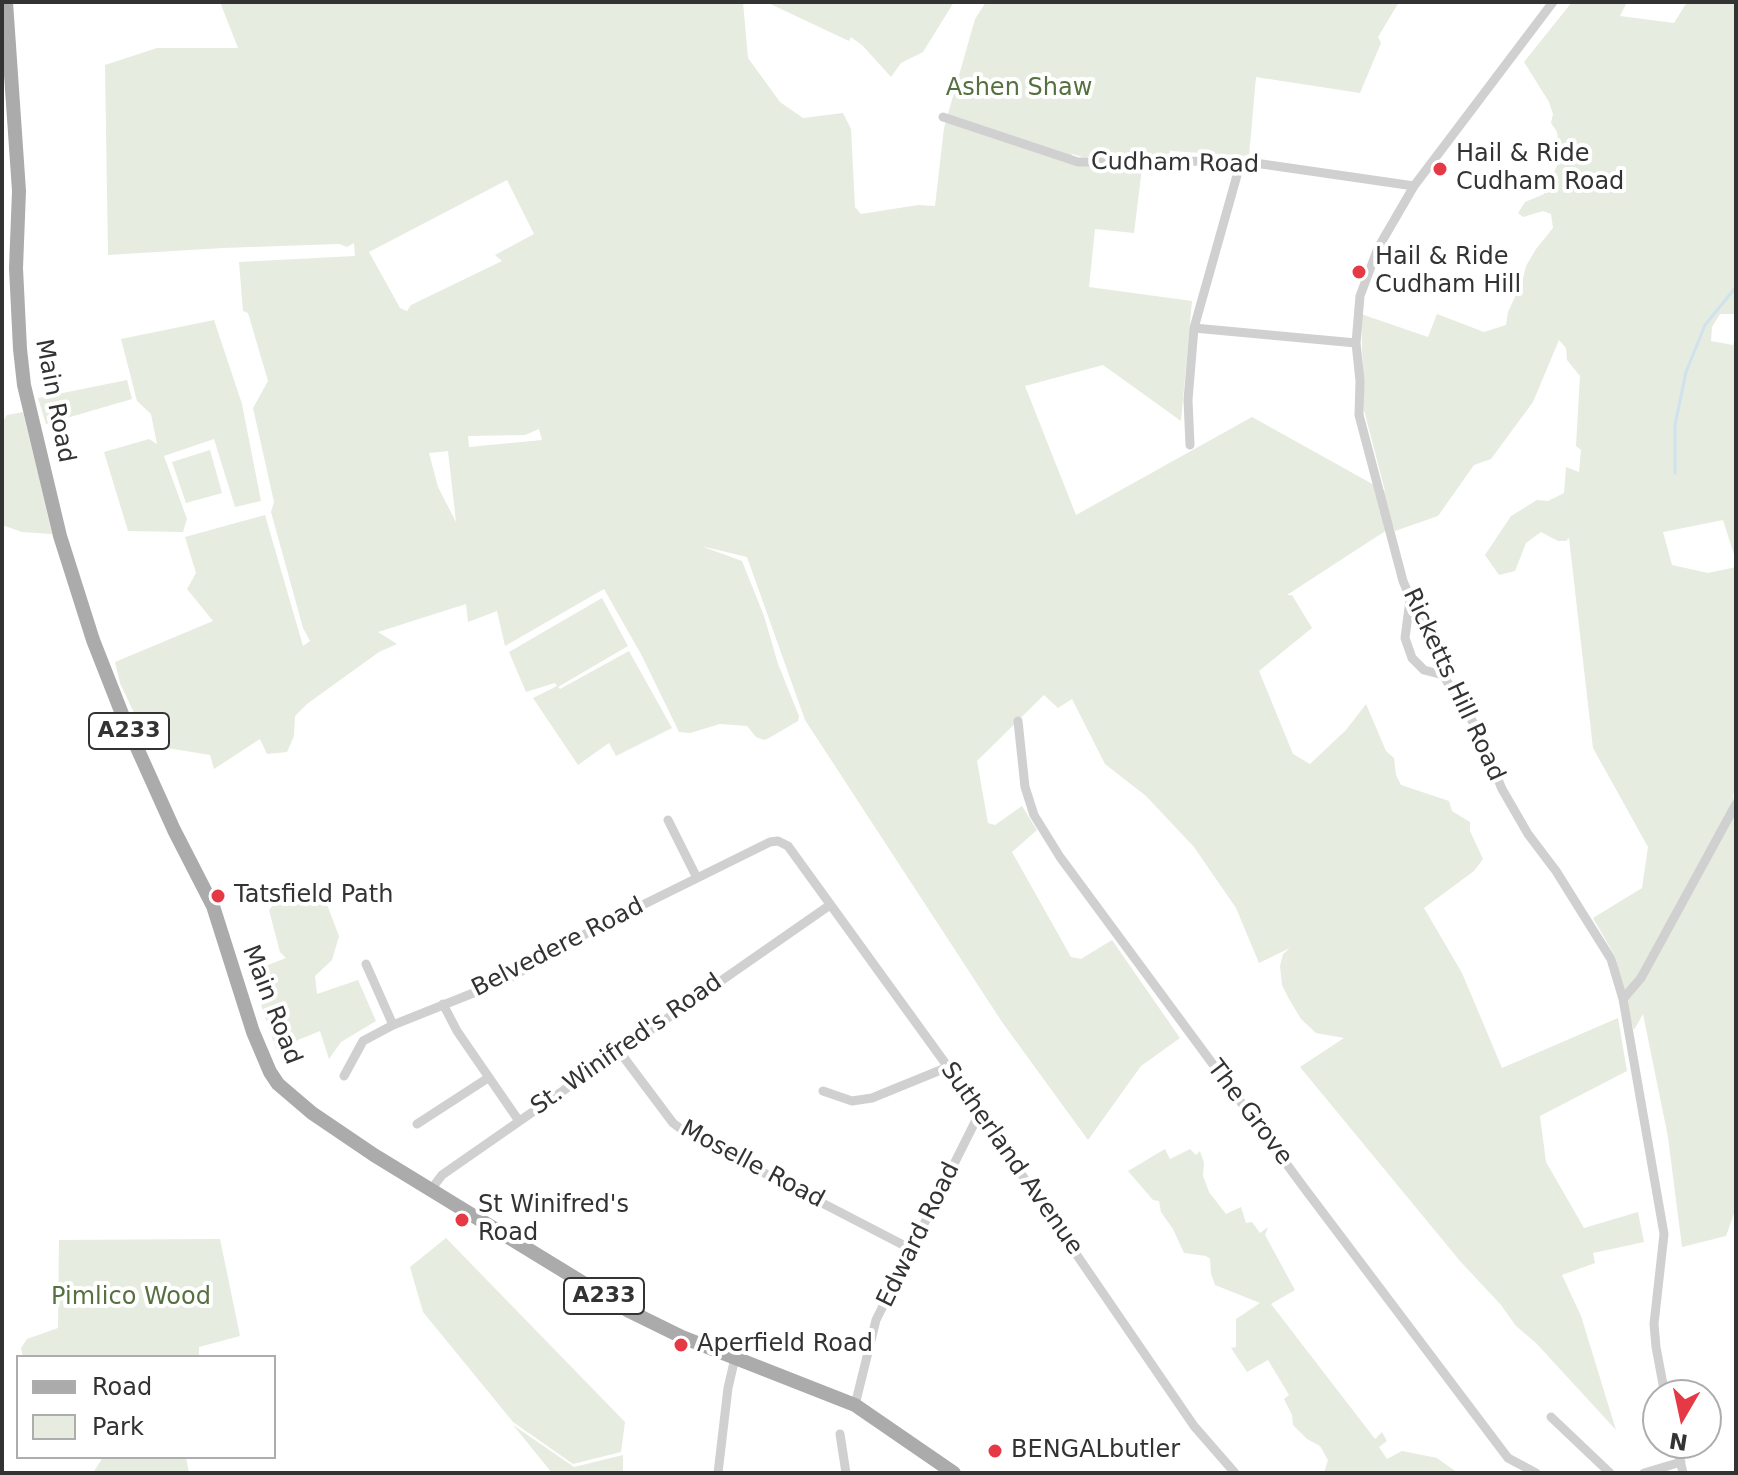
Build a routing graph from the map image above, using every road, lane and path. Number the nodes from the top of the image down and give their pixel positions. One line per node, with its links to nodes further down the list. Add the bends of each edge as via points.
1 (6, 2): 29 (main road, Main Road / A233, via 19,191 16,268 24,385 63,548 93,640 140,756 213,906 270,1072 312,1113)
2 (1553, 2): 5 (street, Ricketts Hill Road)
3 (943, 117): 4 (street, Cudham Road, via 1078,162)
4 (1241, 161): 5 (street, Cudham Road); 6 (street)
5 (1414, 186): 7 (street, Ricketts Hill Road, via 1378,248 1360,296)
6 (1194, 328): 7 (street); 8 (street)
7 (1356, 343): 9 (street, Ricketts Hill Road, via 1359,415)
8 (1190, 445)
9 (1410, 597): 10 (street, Ricketts Hill Road); 10 (street, via 1405,638 1412,658 1424,670)
10 (1443, 675): 18 (street, Ricketts Hill Road, via 1476,727 1521,823 1611,959)
11 (1018, 721): 42 (street, The Grove, via 1025,787 1034,815 1060,857 1508,1458)
12 (1736, 804): 18 (street, via 1641,978)
13 (668, 820): 15 (street)
14 (788, 846): 15 (street, Belvedere Road, via 770,842); 16 (street, Sutherland Avenue)
15 (697, 878): 19 (street, Belvedere Road, via 506,980)
16 (830, 905): 21 (street, St. Winifred's Road); 22 (street, Sutherland Avenue)
17 (366, 964): 20 (street)
18 (1623, 999): 32 (street, Ricketts Hill Road, via 1664,1234 1654,1324)
19 (443, 1004): 20 (street, Belvedere Road); 24 (street)
20 (393, 1025): 23 (street, Belvedere Road, via 363,1041)
21 (619, 1051): 27 (street, St. Winifred's Road); 30 (street, Moselle Road, via 685,1132)
22 (948, 1067): 25 (street, via 872,1098 852,1101); 26 (street, Sutherland Avenue)
23 (344, 1076)
24 (488, 1078): 27 (street); 28 (street)
25 (823, 1091)
26 (979, 1114): 30 (street, Edward Road); 41 (street, Sutherland Avenue, via 1194,1426)
27 (519, 1121): 29 (street, St. Winifred's Road, via 442,1175)
28 (417, 1124)
29 (430, 1191): 31 (main road, Main Road / A233, via 629,1311)
30 (911, 1249): 33 (street, Edward Road, via 876,1320)
31 (735, 1358): 33 (main road, Main Road / A233); 38 (street)
32 (1662, 1379)
33 (855, 1405): 40 (main road, Main Road / A233)
34 (1551, 1417): 43 (street)
35 (840, 1434): 39 (street)
36 (1680, 1459): 37 (street)
37 (1681, 1462): 44 (street); 45 (street)
38 (718, 1473)
39 (846, 1473)
40 (954, 1473)
41 (1235, 1473)
42 (1536, 1473)
43 (1610, 1473)
44 (1644, 1473)
45 (1683, 1473)

